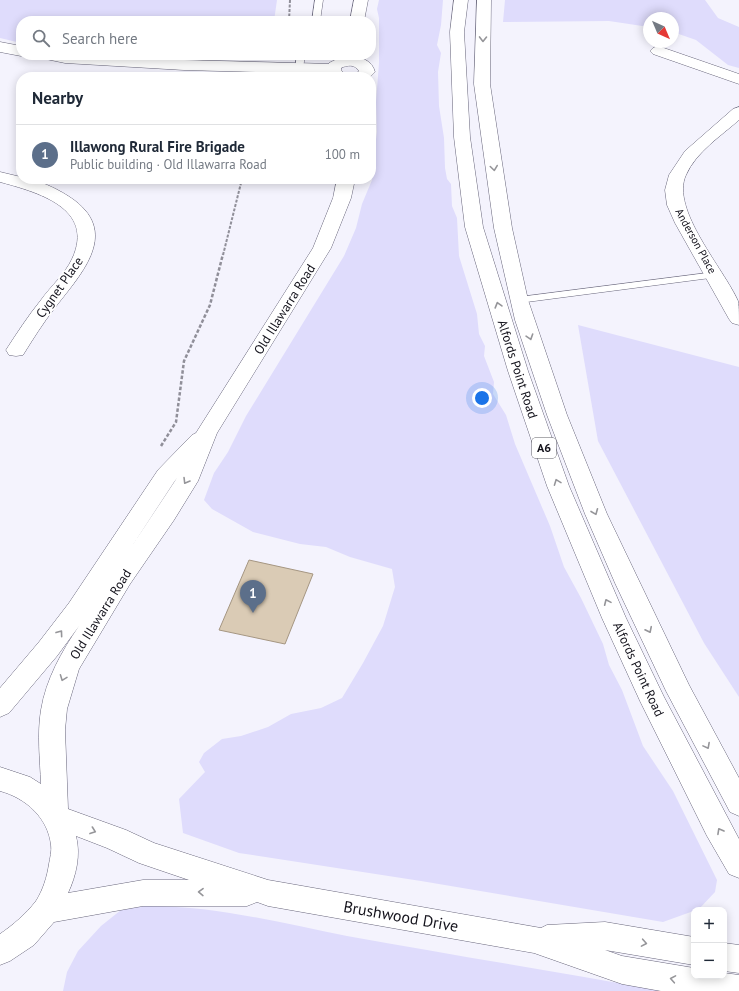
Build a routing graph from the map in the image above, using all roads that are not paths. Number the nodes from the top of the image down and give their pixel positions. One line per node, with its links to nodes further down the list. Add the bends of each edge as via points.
1 (319, 0): 5 (lane)
2 (361, 0): 6 (main road)
3 (461, 0): 32 (main road, Alfords Point Road / A6, one-way to 3, via 656,708 614,618 558,486 515,363 474,227 462,137 457,32)
4 (484, 0): 24 (main road, Alfords Point Road / A6, one-way to 24, via 482,84 503,228)
5 (317, 16)
6 (358, 16)
7 (0, 47): 8 (main road)
8 (16, 50)
9 (658, 51): 17 (main road)
10 (102, 60): 13 (main road, via 176,64)
11 (348, 60): 15 (main road, via 334,66)
12 (359, 60): 16 (main road, via 367,69)
13 (300, 62): 14 (main road)
14 (334, 72)
15 (337, 72)
16 (366, 72)
17 (739, 79)
18 (739, 112): 23 (main road, Anderson Place, via 683,163 674,184 677,209)
19 (0, 177): 20 (main road, Cygnet Place)
20 (16, 181)
21 (27, 184): 26 (main road, Cygnet Place, via 54,194 75,210 86,229 84,252 76,267 48,302)
22 (345, 184): 27 (main road, Old Illawarra Road, via 322,248)
23 (715, 275): 24 (lane); 25 (main road, Anderson Place)
24 (519, 300): 30 (main road, Alfords Point Road / A6, one-way to 30, via 557,415 626,583 678,691)
25 (739, 319)
26 (16, 350)
27 (207, 432): 28 (main road, Old Illawarra Road, one-way to 27, via 77,610 166,476); 31 (main road, Old Illawarra Road, one-way to 31, via 190,475 67,668 54,709 52,730)
28 (0, 706)
29 (0, 779): 31 (main road, via 21,785 40,797)
30 (739, 804)
31 (55, 816): 33 (main road, Brushwood Drive, one-way to 33, via 149,854); 34 (main road, via 65,846 61,878)
32 (739, 865)
33 (268, 893): 34 (main road, Brushwood Drive, one-way to 34, via 143,893); 35 (main road, Brushwood Drive)
34 (46, 910): 37 (main road, via 24,935)
35 (534, 939): 36 (main road, Brushwood Drive, one-way to 36, via 605,936); 40 (main road, Brushwood Drive, one-way to 35, via 622,970)
36 (691, 950)
37 (0, 951)
38 (727, 957): 39 (main road)
39 (739, 959)
40 (739, 990)

